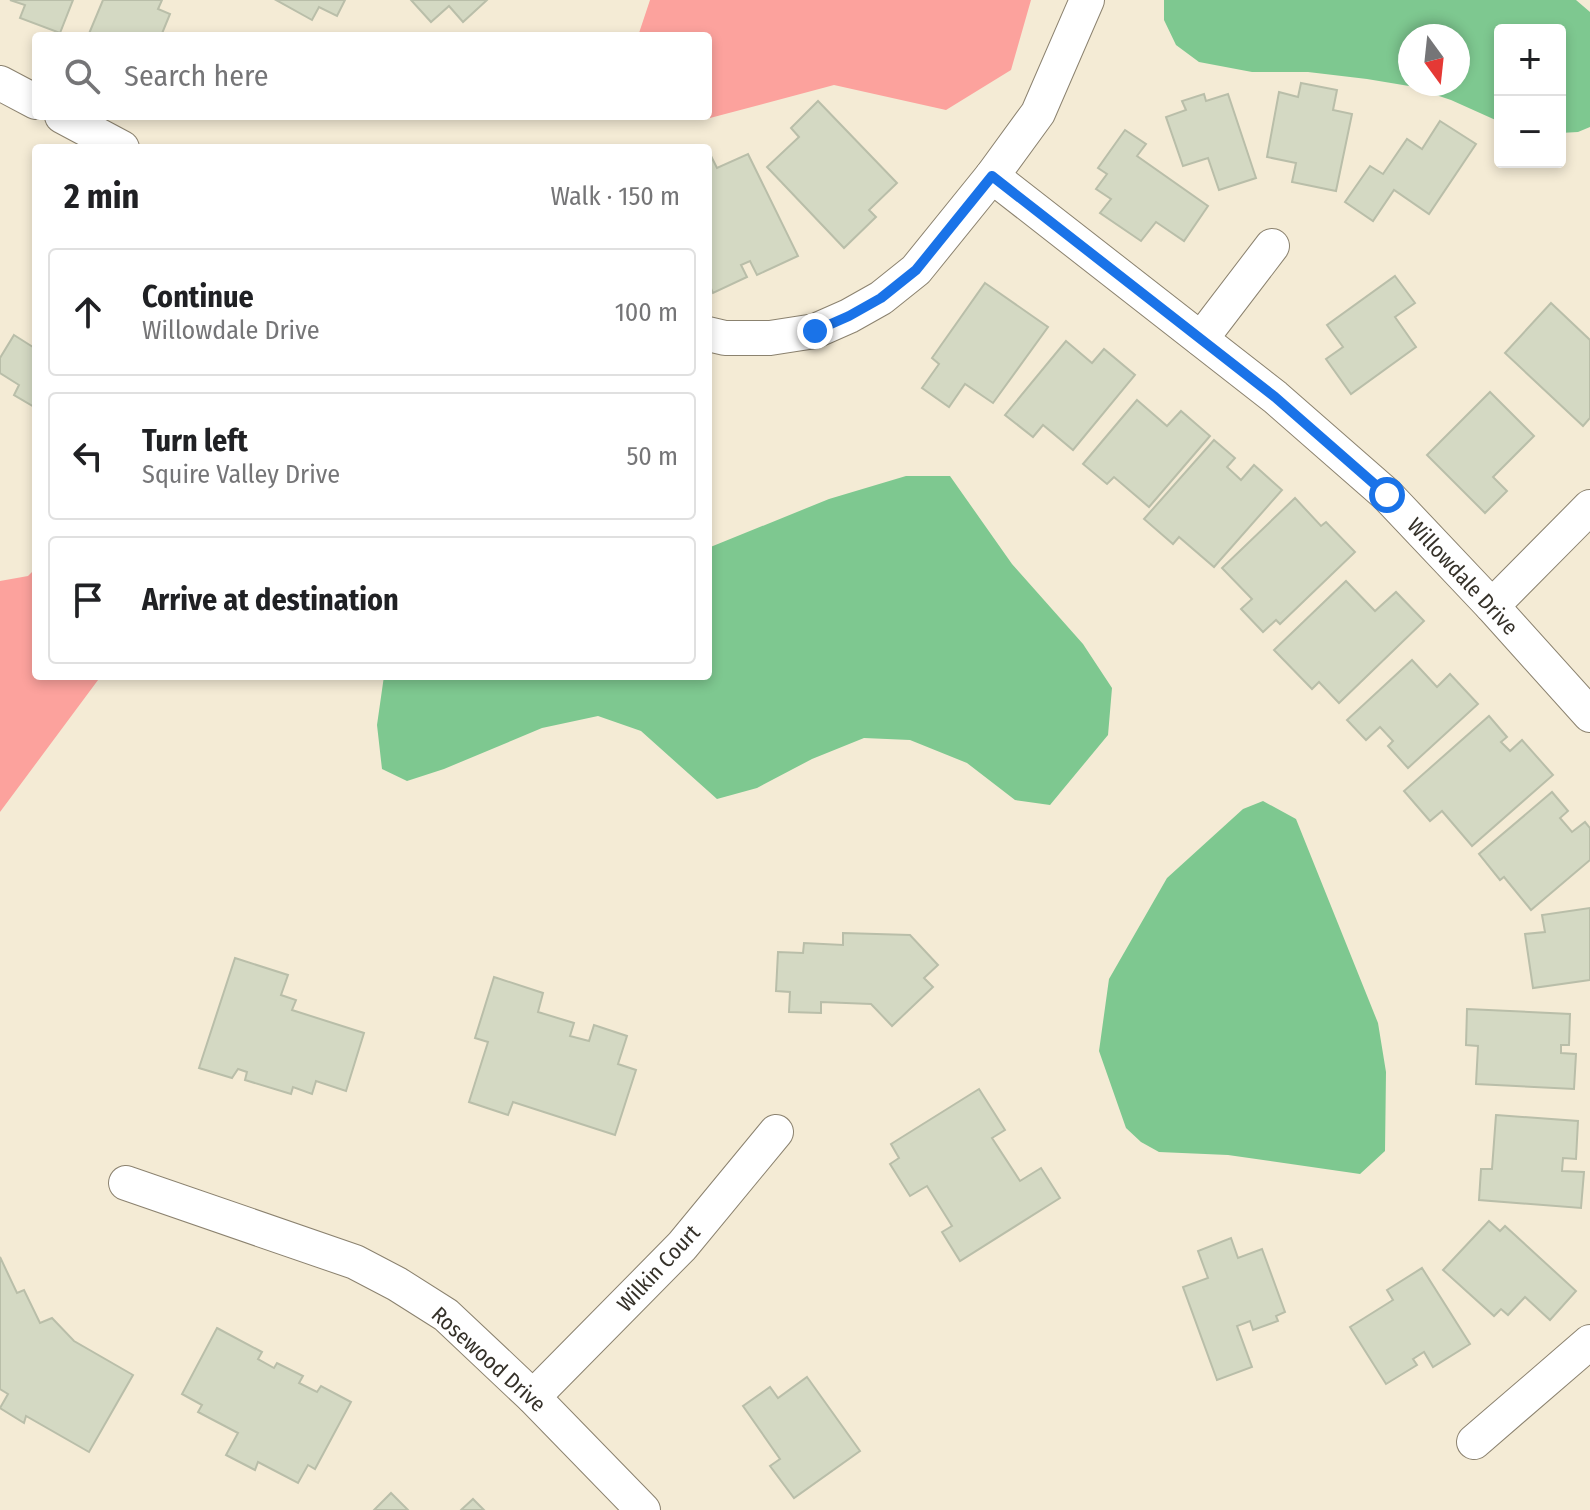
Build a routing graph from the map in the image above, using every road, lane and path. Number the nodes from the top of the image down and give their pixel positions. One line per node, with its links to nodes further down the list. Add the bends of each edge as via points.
1 (1087, 0): 6 (street, via 1038,113)
2 (0, 83): 3 (street)
3 (32, 100)
4 (70, 120): 5 (street)
5 (114, 144)
6 (992, 176): 8 (street, via 916,270 881,298 815,331 770,338); 9 (street, Willowdale Drive)
7 (1272, 246): 9 (street)
8 (712, 335)
9 (1201, 339): 11 (street, Willowdale Drive, via 1387,495)
10 (1590, 507): 11 (street)
11 (1492, 606): 12 (street, Willowdale Drive)
12 (1590, 715)
13 (776, 1132): 16 (street, Wilkin Court, via 682,1246)
14 (126, 1183): 16 (street, Rosewood Drive, via 355,1262 446,1315)
15 (1590, 1342): 17 (street)
16 (533, 1397): 18 (street, Rosewood Drive)
17 (1474, 1442)
18 (643, 1510)

